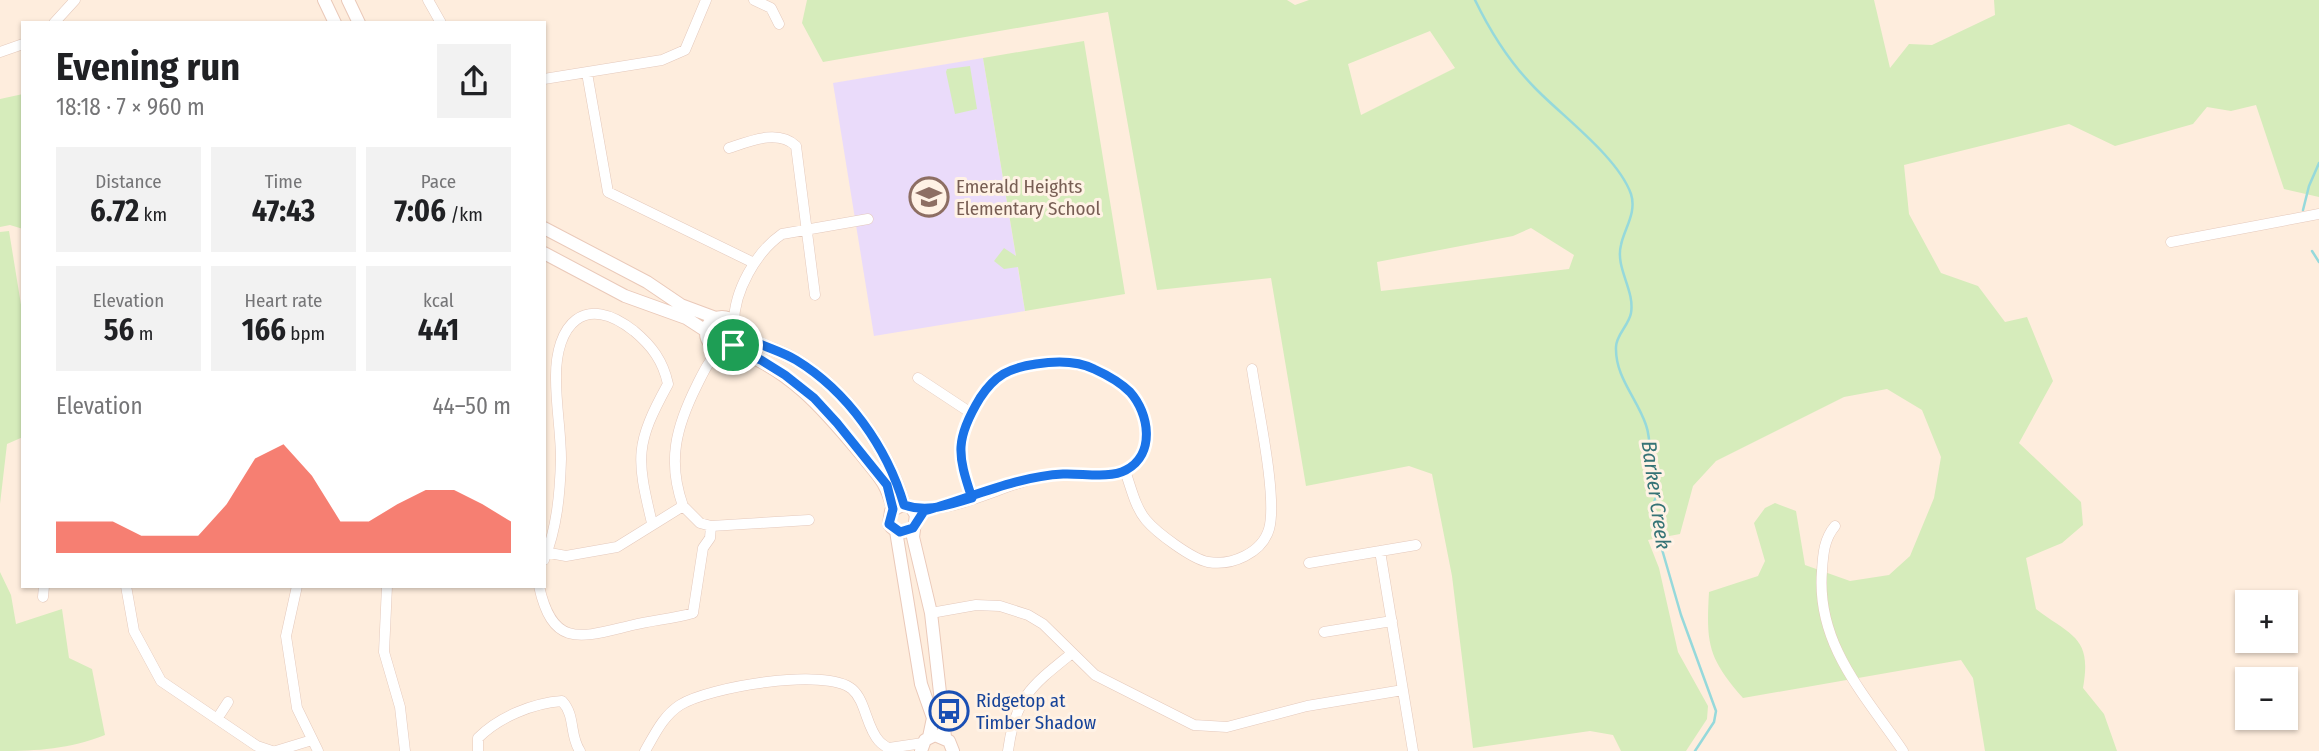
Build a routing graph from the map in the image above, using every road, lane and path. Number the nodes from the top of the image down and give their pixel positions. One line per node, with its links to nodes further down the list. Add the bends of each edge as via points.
1 (75, 0): 7 (street)
2 (324, 0): 8 (main road)
3 (348, 0): 9 (main road)
4 (428, 0): 10 (street)
5 (706, 0): 14 (street, via 685,50 662,60)
6 (754, 0): 11 (street, via 771,8)
7 (56, 21)
8 (334, 21)
9 (358, 21)
10 (440, 21)
11 (779, 24)
12 (21, 45): 13 (street)
13 (0, 52)
14 (587, 73): 15 (street); 23 (street, via 608,192)
15 (546, 79)
16 (729, 148): 20 (street, via 779,137 796,146)
17 (2319, 214): 21 (street)
18 (868, 219): 20 (street)
19 (546, 229): 26 (main road, via 681,305)
20 (808, 229): 23 (street, via 782,234); 24 (street)
21 (2171, 242)
22 (546, 254): 28 (main road, via 625,296 686,318)
23 (754, 263): 25 (street)
24 (815, 295)
25 (734, 308): 26 (street); 27 (street)
26 (718, 318): 27 (main road); 28 (main road)
27 (736, 327): 29 (main road, via 736,341); 36 (main road, via 756,345 795,359 839,395 880,449)
28 (707, 337): 29 (main road)
29 (720, 352): 35 (street, via 681,416 676,433 673,467); 36 (main road, via 761,360 814,398)
30 (1252, 369): 33 (street, via 1272,505 1268,533 1258,547 1224,561 1207,562 1187,553 1144,518)
31 (918, 378): 32 (street)
32 (971, 413): 33 (street, via 996,377 1012,368 1051,361 1094,369 1127,388 1145,423 1143,454); 34 (street, via 959,445)
33 (1125, 471): 34 (street, via 1054,474)
34 (972, 498): 36 (street)
35 (684, 506): 38 (street); 39 (street, via 700,523)
36 (910, 513): 41 (main road, via 905,532); 41 (main road, via 888,520); 51 (main road)
37 (808, 520): 39 (street)
38 (652, 523): 44 (street, via 640,459 643,434 668,384 665,369 650,344 624,324 588,312 575,319 558,360 561,460 555,533); 45 (street, via 617,547)
39 (711, 526): 50 (street, via 692,613 571,636 556,628)
40 (1835, 526): 70 (street, via 1827,536 1822,563 1823,618 1835,650)
41 (896, 531): 59 (main road, via 921,684 933,718)
42 (1416, 545): 43 (street)
43 (1380, 551): 46 (street); 52 (street)
44 (546, 553)
45 (546, 555)
46 (1309, 563)
47 (127, 588): 57 (street, via 134,631 161,681)
48 (297, 588): 58 (street, via 286,636 297,708)
49 (387, 588): 64 (street, via 384,652 400,707)
50 (540, 588)
51 (931, 613): 54 (street, via 976,605 1013,609 1043,624); 60 (main road)
52 (1392, 621): 53 (street); 55 (street)
53 (1324, 632)
54 (1071, 654): 55 (street, via 1124,691 1185,722 1209,727); 68 (street, via 1021,700)
55 (1403, 690): 69 (street)
56 (228, 702): 57 (street)
57 (217, 719): 62 (street, via 257,746)
58 (312, 740): 62 (street); 63 (street)
59 (925, 744): 60 (main road); 61 (street)
60 (953, 746)
61 (890, 750): 67 (street, via 878,741 854,690 838,681 810,678 713,692 683,703 667,715)
62 (274, 751)
63 (318, 751)
64 (405, 751)
65 (478, 751): 66 (street, via 478,738 487,729 544,702 562,701 571,710 574,743)
66 (580, 751)
67 (645, 751)
68 (1007, 751)
69 (1413, 751)
70 (1903, 751)

